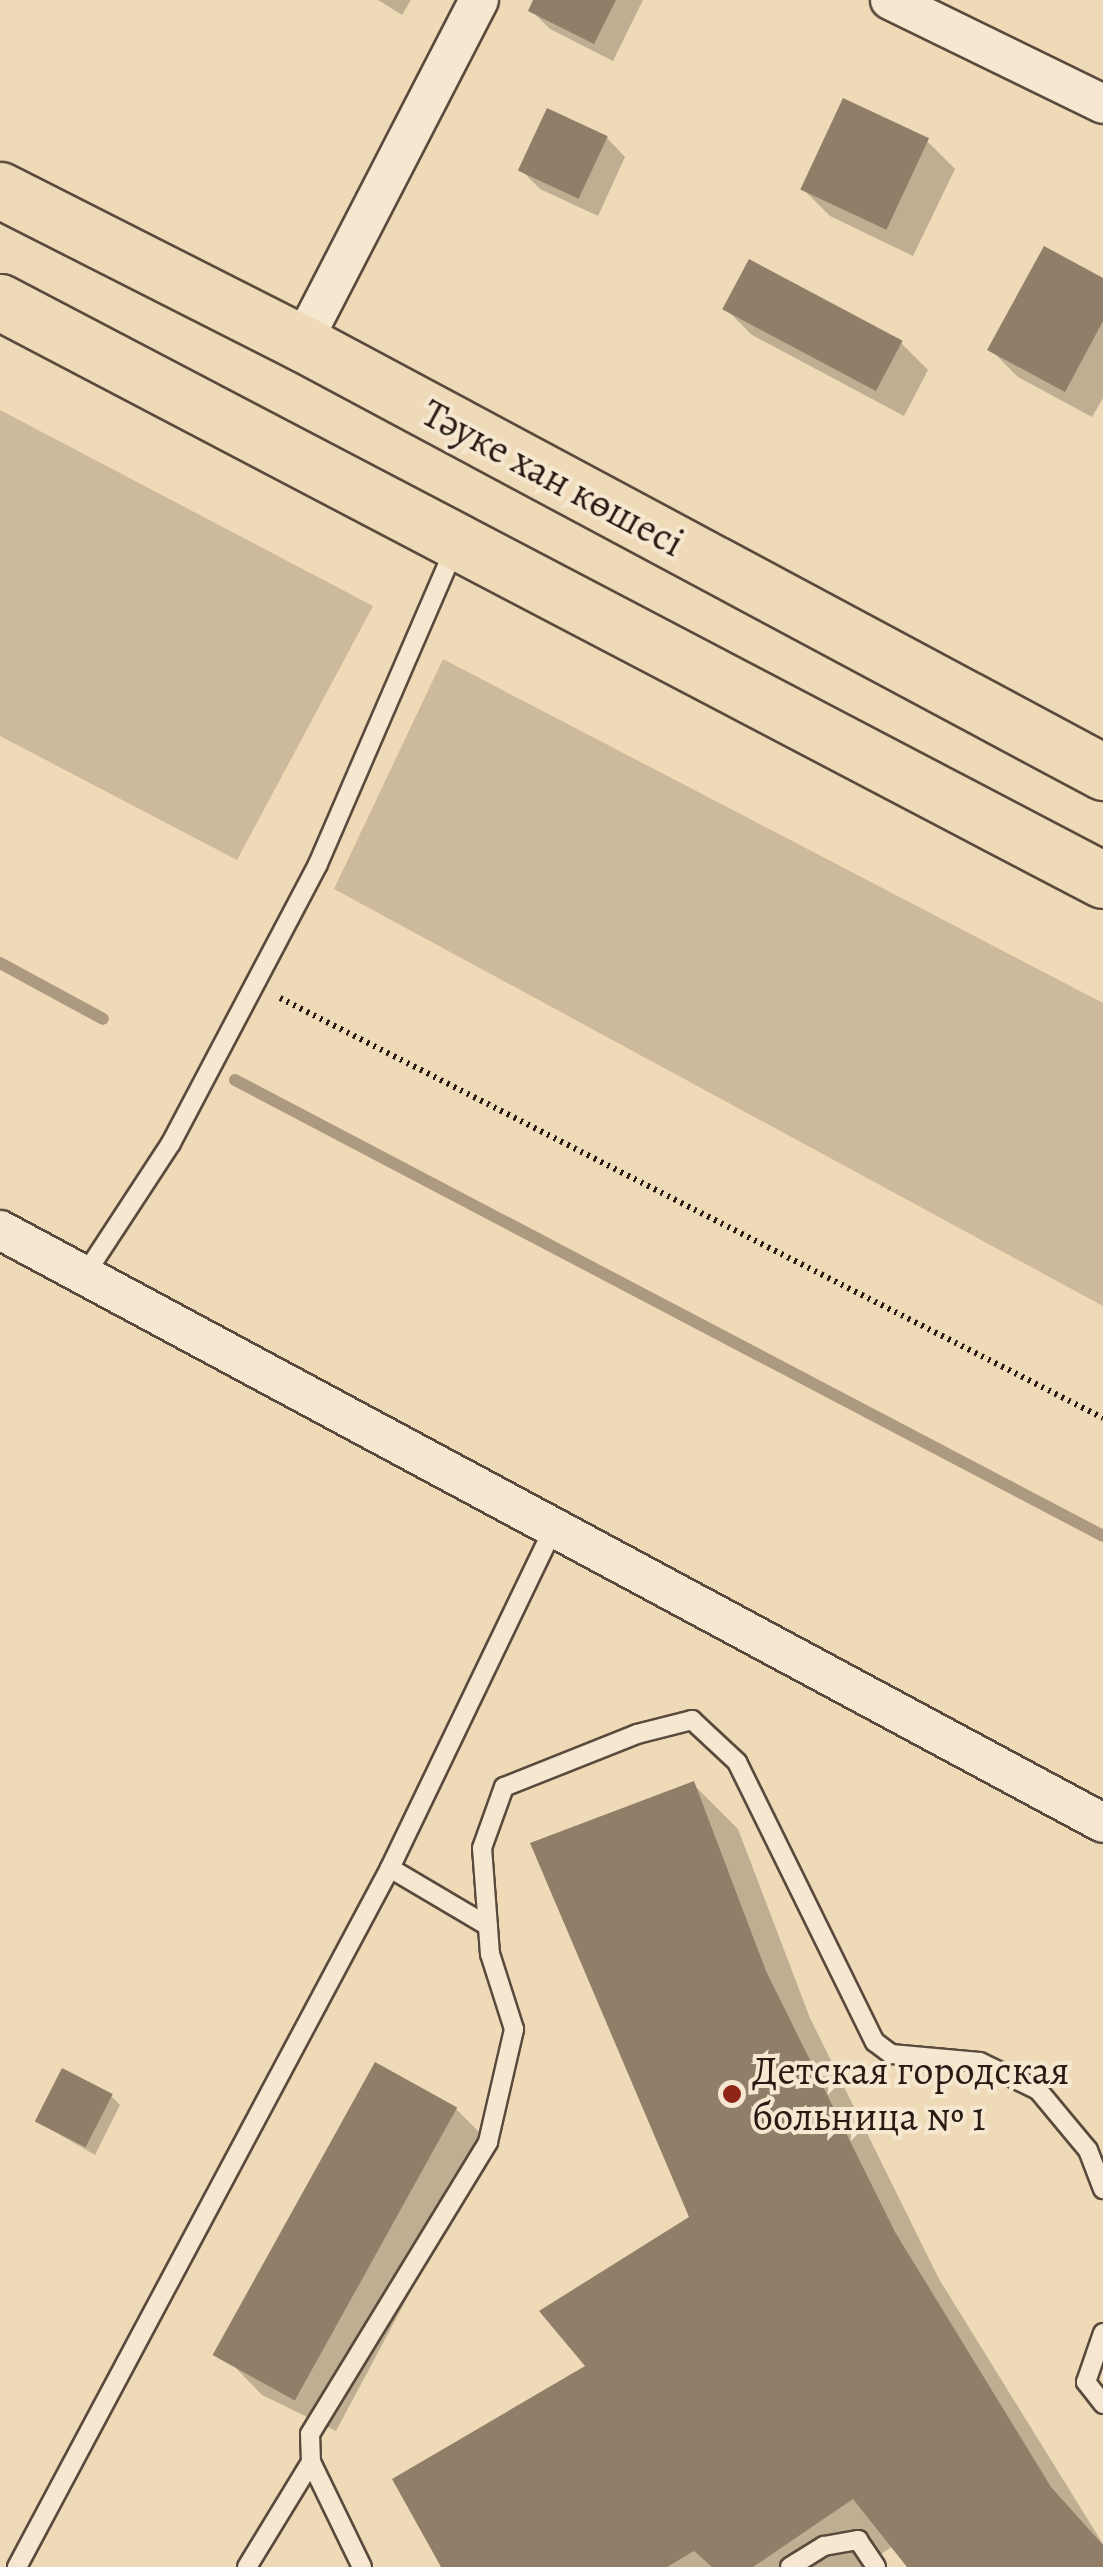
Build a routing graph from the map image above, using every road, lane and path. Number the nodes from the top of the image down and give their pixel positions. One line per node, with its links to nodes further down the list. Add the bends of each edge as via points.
1 (478, 0): 6 (street)
2 (890, 0): 3 (street)
3 (1103, 104)
4 (0, 190): 6 (main road, Тәуке хан көшесі)
5 (0, 302): 7 (main road)
6 (302, 343): 8 (main road, Тәуке хан көшесі)
7 (459, 538): 9 (main road); 10 (lane, via 318,864)
8 (1103, 772)
9 (1103, 880)
10 (254, 984): 12 (lane, via 171,1143); 13 (path)
11 (0, 1230): 12 (street)
12 (86, 1274): 14 (street)
13 (1103, 1418)
14 (554, 1526): 15 (street); 16 (lane)
15 (1103, 1823)
16 (390, 1868): 17 (lane); 22 (lane)
17 (488, 1926): 18 (lane, via 482,1848 504,1787 637,1734 692,1720 738,1762 875,2042 891,2054 980,2062 1038,2090 1088,2150); 21 (lane, via 514,2028 488,2142 310,2434)
18 (1103, 2189)
19 (1103, 2333): 20 (lane, via 1086,2382)
20 (1103, 2404)
21 (311, 2462): 23 (lane); 24 (lane)
22 (17, 2567)
23 (247, 2567)
24 (362, 2567)
25 (790, 2567): 26 (lane, via 824,2546 858,2540)
26 (876, 2567)

